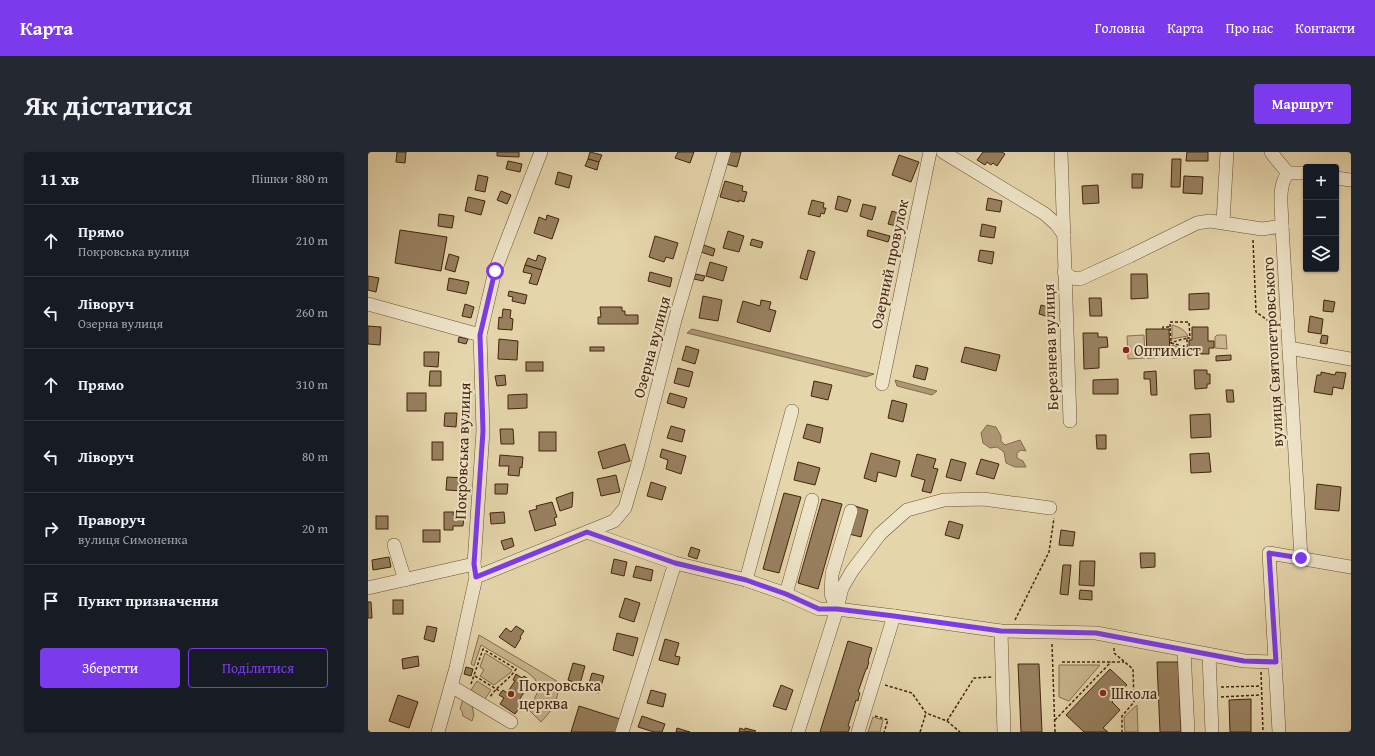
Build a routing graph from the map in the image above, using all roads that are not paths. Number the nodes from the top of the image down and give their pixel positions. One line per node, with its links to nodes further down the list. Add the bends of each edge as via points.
1 (541, 152): 17 (street, Покровська вулиця, via 495,271)
2 (724, 152): 26 (street, Озерна вулиця, via 675,320 638,468 625,508 614,521)
3 (930, 152): 20 (street, Озерний провулок)
4 (943, 152): 14 (street, via 1045,214)
5 (1061, 152): 14 (street, Березнева вулиця)
6 (1228, 152): 12 (street)
7 (1271, 152): 8 (street)
8 (1288, 172): 9 (street); 13 (street, вулиця Святопетровського, via 1281,188)
9 (1303, 173)
10 (1339, 178): 11 (street)
11 (1351, 180)
12 (1223, 222): 13 (street, Березнева вулиця, via 1253,228 1270,229); 15 (street, Березнева вулиця, via 1197,223 1080,279 1072,278)
13 (1282, 226): 18 (street, вулиця Святопетровського)
14 (1064, 236): 15 (street, Березнева вулиця)
15 (1064, 272): 22 (street, Березнева вулиця)
16 (368, 304): 17 (street)
17 (480, 335): 30 (street, Покровська вулиця, via 483,431)
18 (1289, 348): 19 (street); 28 (street, вулиця Святопетровського)
19 (1351, 359)
20 (882, 384)
21 (792, 411): 34 (street)
22 (1070, 421)
23 (812, 500): 36 (street)
24 (851, 511): 37 (street, via 832,574 832,594)
25 (1052, 513): 37 (street, via 983,499 944,500 907,510 880,534 852,571 842,588)
26 (587, 532): 29 (street); 32 (street, Озерна вулиця)
27 (394, 545): 33 (street)
28 (1301, 558): 31 (street); 42 (street, via 1269,553)
29 (675, 563): 34 (street); 46 (street)
30 (474, 564): 32 (street, Покровська вулиця); 33 (street)
31 (1351, 566)
32 (476, 577): 43 (street, Покровська вулиця)
33 (405, 580): 35 (street)
34 (746, 580): 36 (street)
35 (368, 588)
36 (786, 594): 37 (street, via 819,609)
37 (837, 609): 38 (street); 47 (street)
38 (894, 616): 39 (street); 48 (street)
39 (1006, 631): 40 (street, via 1096,633); 49 (street, via 1003,677)
40 (1184, 650): 41 (street); 50 (street)
41 (1209, 655): 42 (street, via 1244,661); 51 (street)
42 (1276, 662): 52 (street)
43 (451, 686): 44 (street); 45 (street, Покровська вулиця)
44 (511, 722)
45 (438, 732)
46 (622, 732)
47 (798, 732)
48 (858, 732)
49 (1004, 732)
50 (1188, 732)
51 (1212, 732)
52 (1279, 732)

